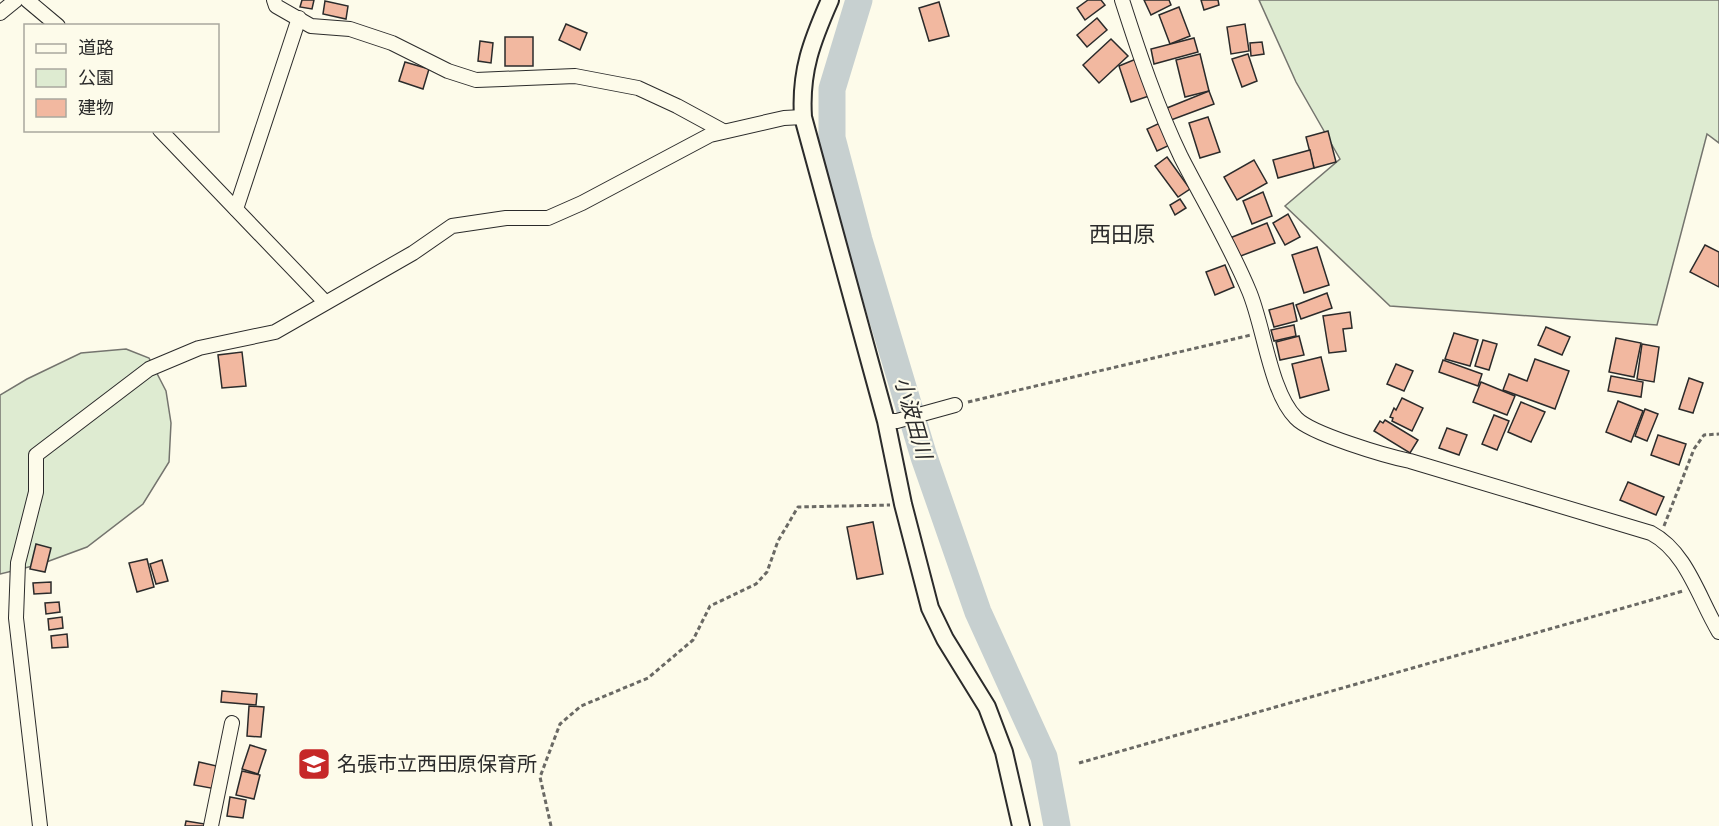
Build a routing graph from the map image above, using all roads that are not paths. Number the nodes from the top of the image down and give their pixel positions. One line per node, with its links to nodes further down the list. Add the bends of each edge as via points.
1 (16, 0): 6 (street)
2 (27, 0): 8 (street)
3 (274, 0): 7 (street, via 276,6)
4 (830, 0): 9 (street, via 806,62)
5 (1122, 0): 16 (street, via 1180,155 1250,292 1281,394 1295,418 1309,428 1387,456 1660,538 1687,571)
6 (0, 13)
7 (299, 18): 10 (street, via 311,26 350,29 392,43 448,71 476,80 575,76 638,88); 12 (street)
8 (56, 24)
9 (803, 117): 10 (street); 15 (street)
10 (723, 131): 13 (street, via 548,218 506,218 452,226 413,253)
11 (162, 132): 12 (street)
12 (236, 209): 13 (street)
13 (325, 302): 18 (street, via 274,332 199,348 149,369 36,455 36,492 18,563 16,618)
14 (955, 405): 15 (street)
15 (891, 421): 20 (street, via 903,504 930,608 987,707 1004,752)
16 (1719, 632)
17 (232, 723): 19 (street)
18 (40, 826)
19 (211, 826)
20 (1022, 826)

